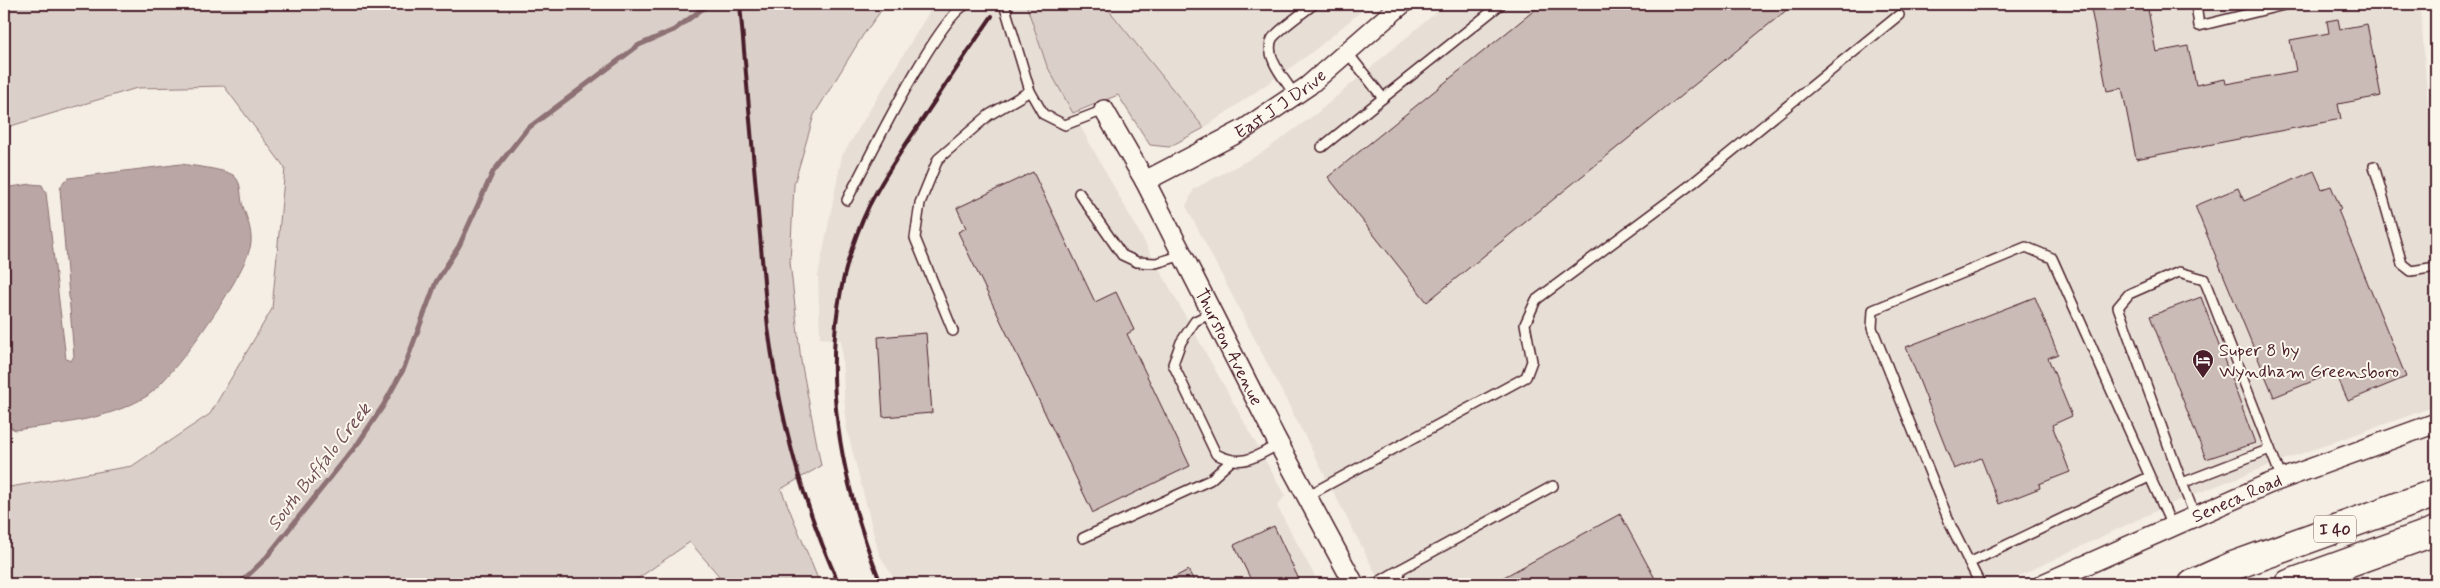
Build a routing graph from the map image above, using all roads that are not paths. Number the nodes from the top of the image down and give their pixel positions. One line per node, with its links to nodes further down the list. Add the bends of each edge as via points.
1 (967, 4): 18 (lane, via 945,23)
2 (1004, 4): 10 (lane)
3 (1314, 4): 11 (lane, via 1272,38 1270,48 1277,68)
4 (1402, 4): 9 (street, East J J Drive)
5 (1501, 4): 12 (lane)
6 (2196, 4): 7 (lane, via 2199,26)
7 (2288, 4)
8 (1899, 16): 32 (lane, via 1693,183 1536,300 1525,324 1532,362 1526,377)
9 (1347, 52): 11 (street, East J J Drive); 12 (lane)
10 (1030, 91): 13 (lane, via 1042,114 1065,125); 22 (lane, via 988,115 938,159 920,203 915,238)
11 (1295, 95): 16 (street, East J J Drive, via 1243,130)
12 (1383, 98): 14 (lane)
13 (1104, 110): 16 (street, Thurston Avenue)
14 (1322, 147)
15 (2374, 166): 20 (lane, via 2402,264 2411,271)
16 (1145, 181): 19 (street, Thurston Avenue)
17 (1079, 193): 19 (lane, via 1122,255 1137,262 1156,263)
18 (848, 200)
19 (1183, 256): 21 (street, Thurston Avenue)
20 (2436, 267)
21 (1212, 314): 24 (street, Thurston Avenue); 26 (lane, via 1195,321 1181,342 1173,364 1216,454)
22 (953, 331)
23 (2436, 423): 28 (street, Seneca Road)
24 (1279, 444): 26 (lane, via 1249,460); 32 (street, Thurston Avenue)
25 (2270, 449): 28 (lane); 29 (lane); 29 (lane, via 2204,279 2179,272 2129,294 2118,307)
26 (1230, 462): 36 (lane, via 1210,480)
27 (2149, 477): 34 (lane); 37 (lane); 37 (lane, via 2052,258 2026,247 1873,310 1872,328 1951,526)
28 (2282, 479): 33 (street, Seneca Road)
29 (2182, 484): 33 (lane)
30 (1553, 486): 38 (lane)
31 (2436, 493): 44 (highway, I 40, via 2233,566)
32 (1306, 496): 39 (street, Thurston Avenue)
33 (2195, 516): 34 (street, Seneca Road)
34 (2172, 526): 43 (street, Seneca Road)
35 (2436, 531): 45 (highway, I 40)
36 (1083, 538)
37 (1970, 563): 42 (lane)
38 (1401, 568): 40 (lane); 41 (lane)
39 (1354, 584)
40 (1375, 584)
41 (1396, 584)
42 (1980, 584)
43 (2043, 584)
44 (2194, 584)
45 (2290, 584)

